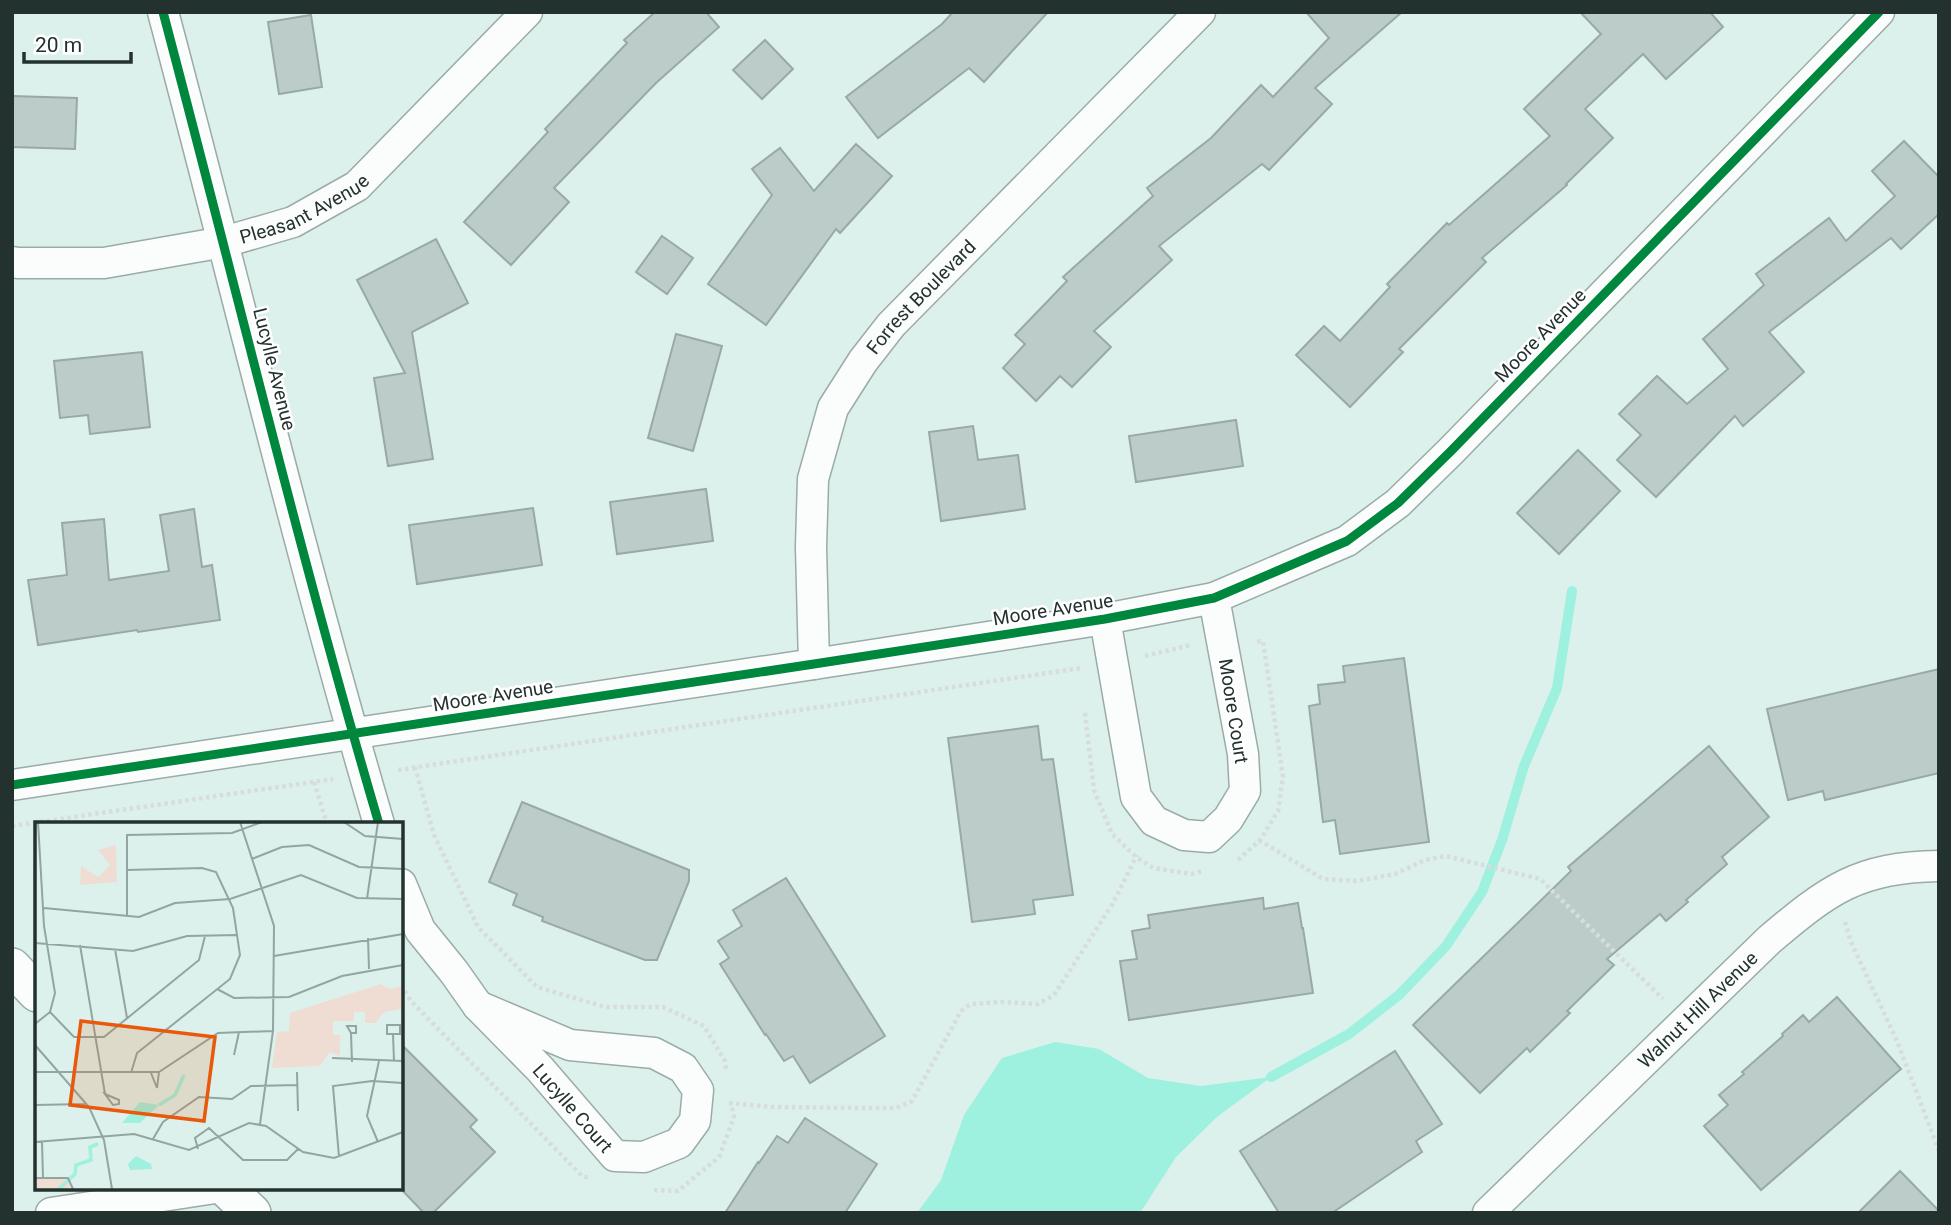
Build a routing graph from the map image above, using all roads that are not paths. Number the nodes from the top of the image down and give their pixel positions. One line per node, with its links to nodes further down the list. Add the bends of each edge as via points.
1 (163, 12): 5 (street, Lucylle Avenue)
2 (527, 12): 5 (street, Pleasant Avenue, via 357,186 293,222)
3 (1200, 12): 9 (street, Forrest Boulevard, via 891,325 833,408 813,479)
4 (1879, 12): 7 (street, Moore Avenue, via 1398,503 1347,541)
5 (224, 242): 6 (street, Pleasant Avenue, via 104,263); 10 (street, Lucylle Avenue)
6 (12, 262)
7 (1214, 598): 8 (street, Moore Avenue); 8 (street, Moore Court, via 1243,754 1245,792 1228,819 1209,837 1184,835 1154,821 1136,797)
8 (1105, 619): 9 (street, Moore Avenue)
9 (814, 664): 10 (street, Moore Avenue)
10 (352, 734): 11 (street, Moore Avenue); 12 (street)
11 (12, 785)
12 (378, 822)
13 (1939, 866): 22 (street, Walnut Hill Avenue, via 1883,871 1854,880 1808,907)
14 (402, 886): 17 (street, Lucylle Court, via 420,930)
15 (12, 967): 16 (street)
16 (35, 991)
17 (478, 1006): 17 (street, Lucylle Court, via 570,1045 654,1053 683,1068 698,1090 695,1121 679,1143 644,1157 615,1156)
18 (202, 1190): 20 (street)
19 (228, 1190): 21 (street)
20 (51, 1213)
21 (252, 1213)
22 (1488, 1213)

